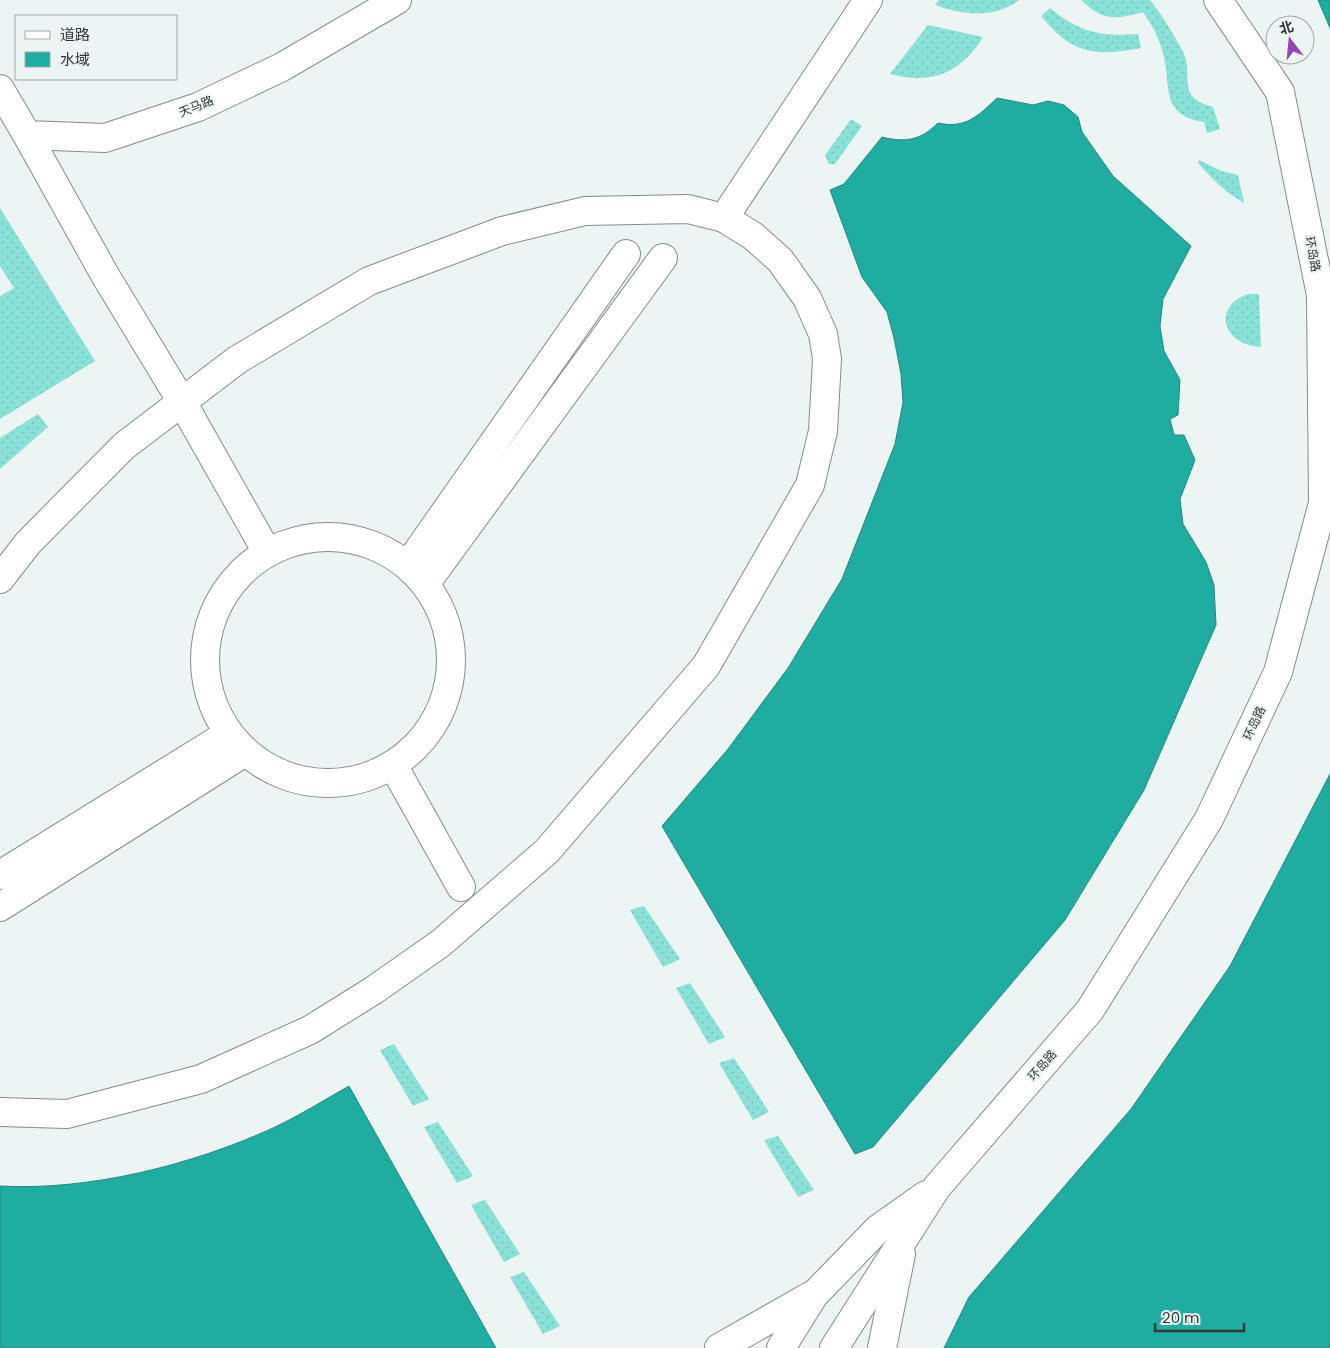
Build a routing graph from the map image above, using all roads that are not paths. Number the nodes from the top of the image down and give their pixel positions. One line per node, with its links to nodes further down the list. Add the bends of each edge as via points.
1 (397, 0): 5 (street, 天马路, via 282,67 198,107 105,138)
2 (868, 0): 6 (street)
3 (1218, 0): 19 (street, 环岛路, via 1280,92 1321,295 1322,503 1278,672 1209,819 1090,1010)
4 (0, 89): 5 (street)
5 (27, 136): 9 (street, via 105,275)
6 (724, 218): 9 (street, via 688,209 584,211 502,231 369,282 237,360); 18 (street, via 753,236 780,260 807,298 823,334 827,359 823,431 810,485 706,666 547,851 441,943 374,990 310,1030 201,1079 67,1114)
7 (626, 254): 11 (street)
8 (663, 258): 11 (street)
9 (182, 402): 10 (street); 12 (street, via 124,446 28,543)
10 (267, 552): 11 (street, via 296,541 319,537 343,538 388,552); 13 (street, via 248,566 227,589 212,616 205,646 205,677 211,699)
11 (417, 574): 14 (street, via 443,612 452,644 451,677 442,709 425,738)
12 (0, 579)
13 (237, 743): 14 (street, via 273,771 305,782 338,784 371,777); 15 (street); 17 (street)
14 (393, 765): 16 (street)
15 (0, 874)
16 (461, 887)
17 (0, 907)
18 (0, 1112)
19 (937, 1187): 20 (street, 环岛路); 21 (street, via 878,1229)
20 (905, 1236): 24 (street, 环岛路); 25 (street)
21 (814, 1295): 22 (street); 23 (street)
22 (719, 1348)
23 (781, 1348)
24 (834, 1348)
25 (882, 1348)

